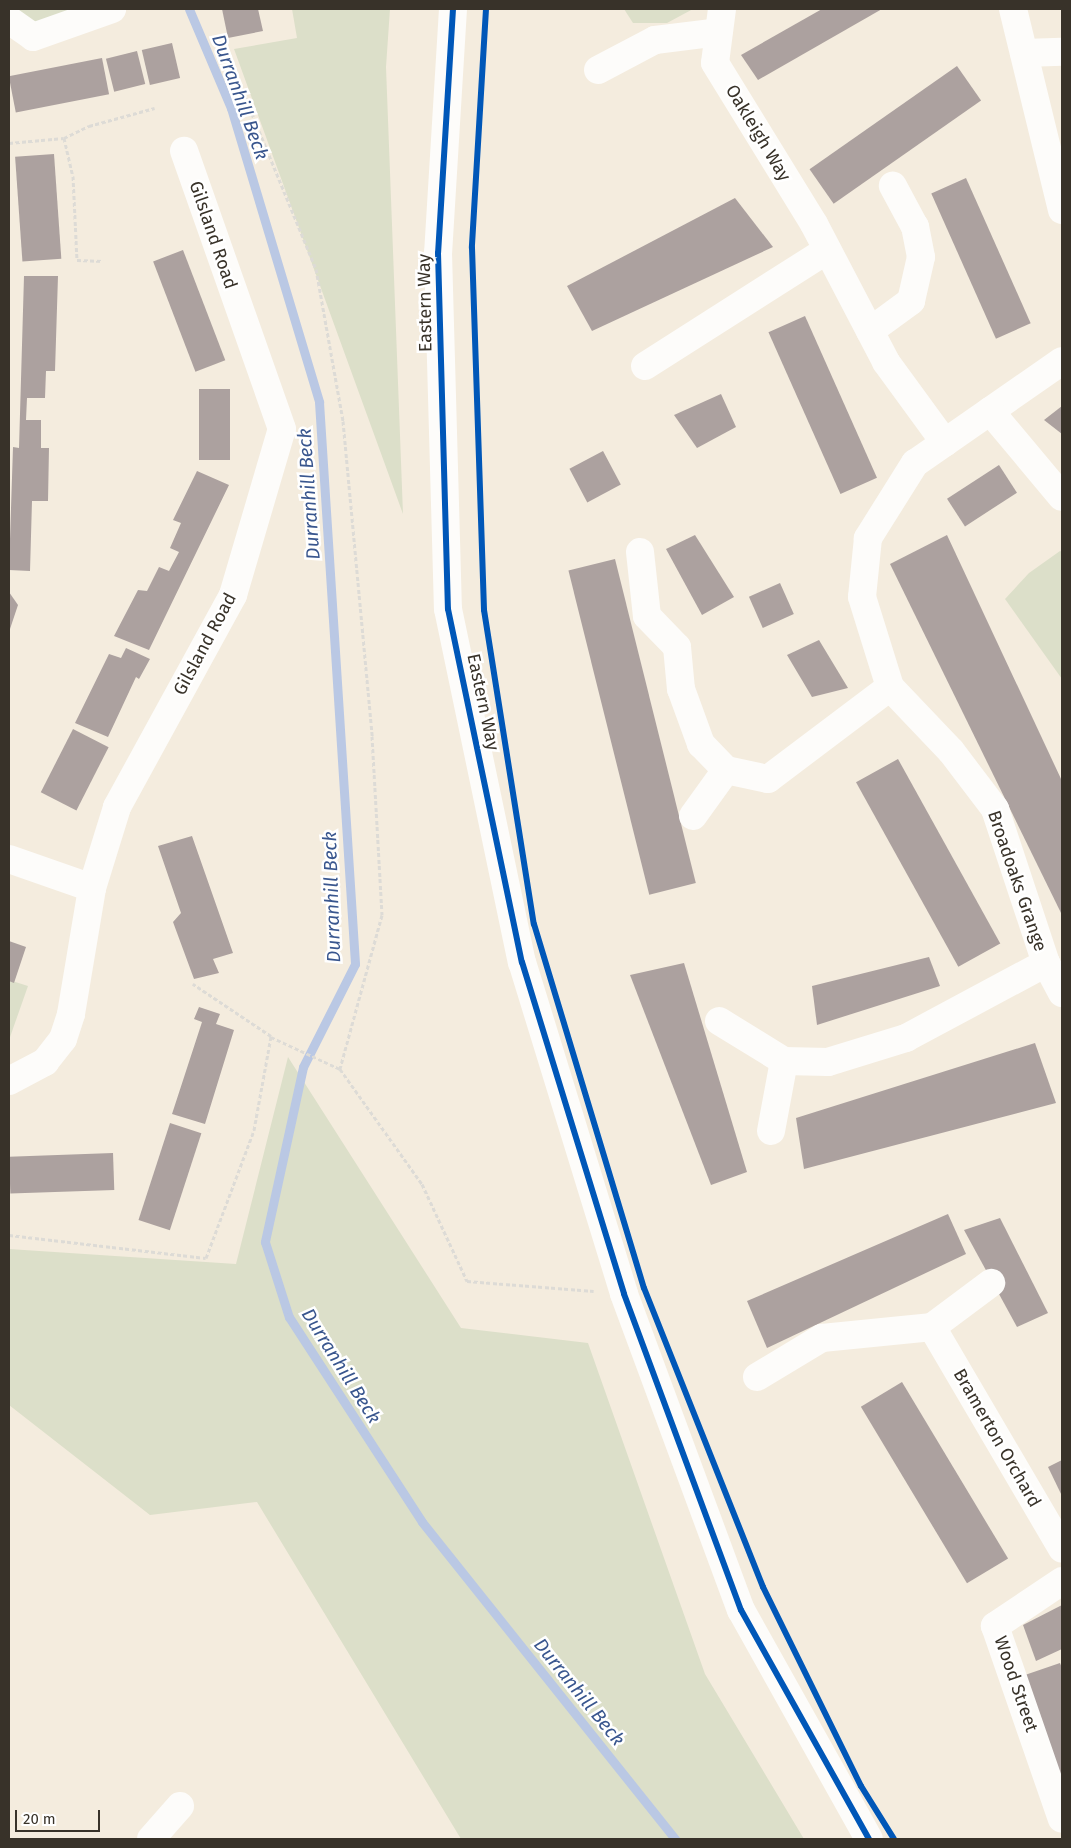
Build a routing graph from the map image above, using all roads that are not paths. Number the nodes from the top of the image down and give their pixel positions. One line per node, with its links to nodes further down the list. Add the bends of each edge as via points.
1 (112, 9): 4 (street, via 33,37)
2 (453, 9): 41 (street, Eastern Way, via 438,253 448,609 522,962 624,1294 741,1610)
3 (1013, 9): 7 (street)
4 (9, 20)
5 (720, 20): 8 (street, via 655,40); 14 (street, Oakleigh Way, via 715,63)
6 (1062, 52): 7 (street)
7 (1024, 53): 10 (street)
8 (598, 70)
9 (1062, 121): 10 (street)
10 (1045, 141): 13 (street)
11 (184, 151): 26 (street, Gilsland Road, via 282,429 233,596 117,807)
12 (893, 186): 15 (street, via 915,228 922,257 911,301)
13 (1062, 210)
14 (827, 250): 15 (street, Oakleigh Way); 17 (street)
15 (870, 331): 19 (street, Oakleigh Way, via 886,362)
16 (1062, 361): 18 (street, Broadoaks Grange)
17 (645, 366)
18 (990, 411): 19 (street, Broadoaks Grange); 20 (street)
19 (945, 443): 22 (street, Broadoaks Grange, via 915,464 868,538 862,597)
20 (1062, 497)
21 (640, 552): 23 (street, via 647,616 677,648 681,689 701,744)
22 (890, 687): 23 (street, via 768,779); 27 (street, Broadoaks Grange, via 951,751 995,810)
23 (726, 770): 24 (street)
24 (693, 816)
25 (9, 860): 26 (street)
26 (92, 888): 31 (street, Gilsland Road, via 71,1014 63,1039 45,1062)
27 (1046, 963): 28 (street, Broadoaks Grange); 30 (street, Broadoaks Grange, via 906,1038 828,1062)
28 (1062, 993)
29 (719, 1021): 30 (street)
30 (784, 1061): 32 (street)
31 (9, 1081)
32 (772, 1131)
33 (991, 1284): 34 (street)
34 (932, 1327): 35 (street, via 822,1338); 36 (street, Bramerton Orchard)
35 (757, 1377)
36 (1062, 1549)
37 (1062, 1581): 39 (street, Wood Street, via 995,1626)
38 (180, 1806): 40 (street)
39 (1062, 1819)
40 (151, 1839)
41 (869, 1839)

